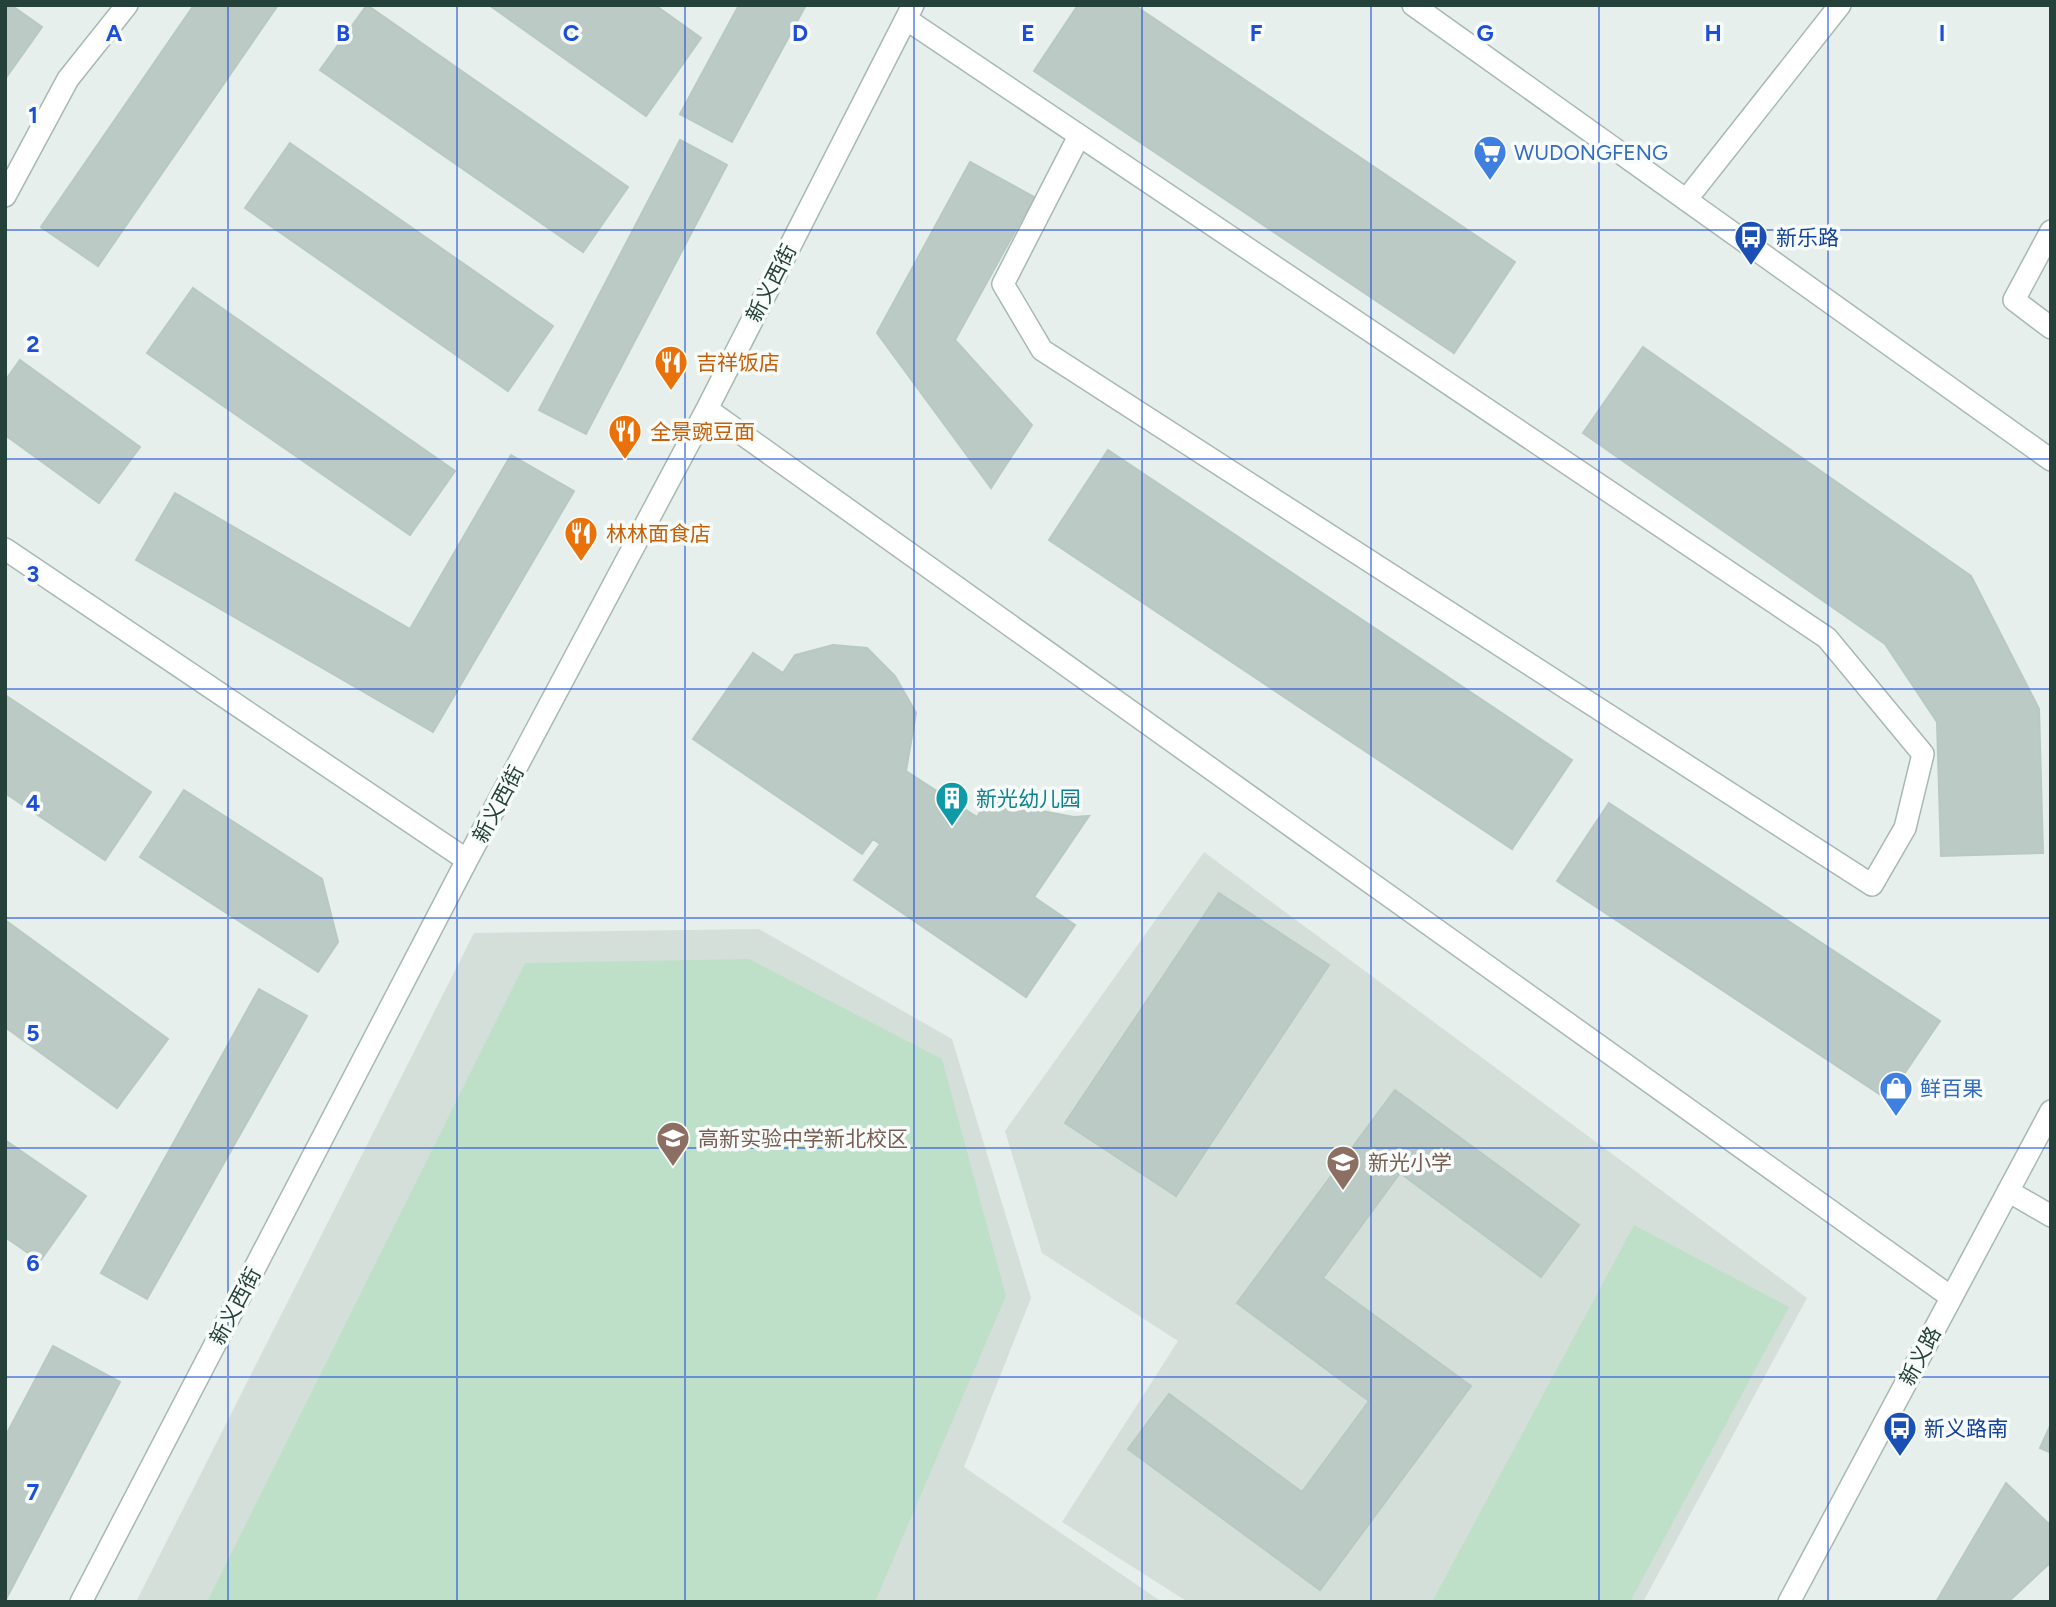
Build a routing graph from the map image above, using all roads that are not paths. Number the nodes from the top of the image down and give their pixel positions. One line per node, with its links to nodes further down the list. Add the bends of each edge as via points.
1 (127, 5): 6 (street, via 68,79)
2 (1413, 5): 7 (street)
3 (1840, 5): 7 (street)
4 (909, 12): 5 (street); 10 (street, 新义西街)
5 (1079, 136): 5 (street, via 1827,638 1923,754 1905,828 1872,885 1042,350 1003,284)
6 (5, 196)
7 (1686, 200): 11 (street)
8 (2051, 231): 9 (street, via 2014,300)
9 (2051, 328)
10 (708, 409): 13 (street, 新义西街); 17 (street)
11 (2051, 460)
12 (5, 549): 13 (street)
13 (467, 860): 18 (street, 新义西街)
14 (2051, 1111): 15 (street, 新义路)
15 (2008, 1191): 16 (street); 17 (street, 新义路)
16 (2051, 1216)
17 (1951, 1297): 19 (street, 新义路)
18 (81, 1602)
19 (1789, 1602)

